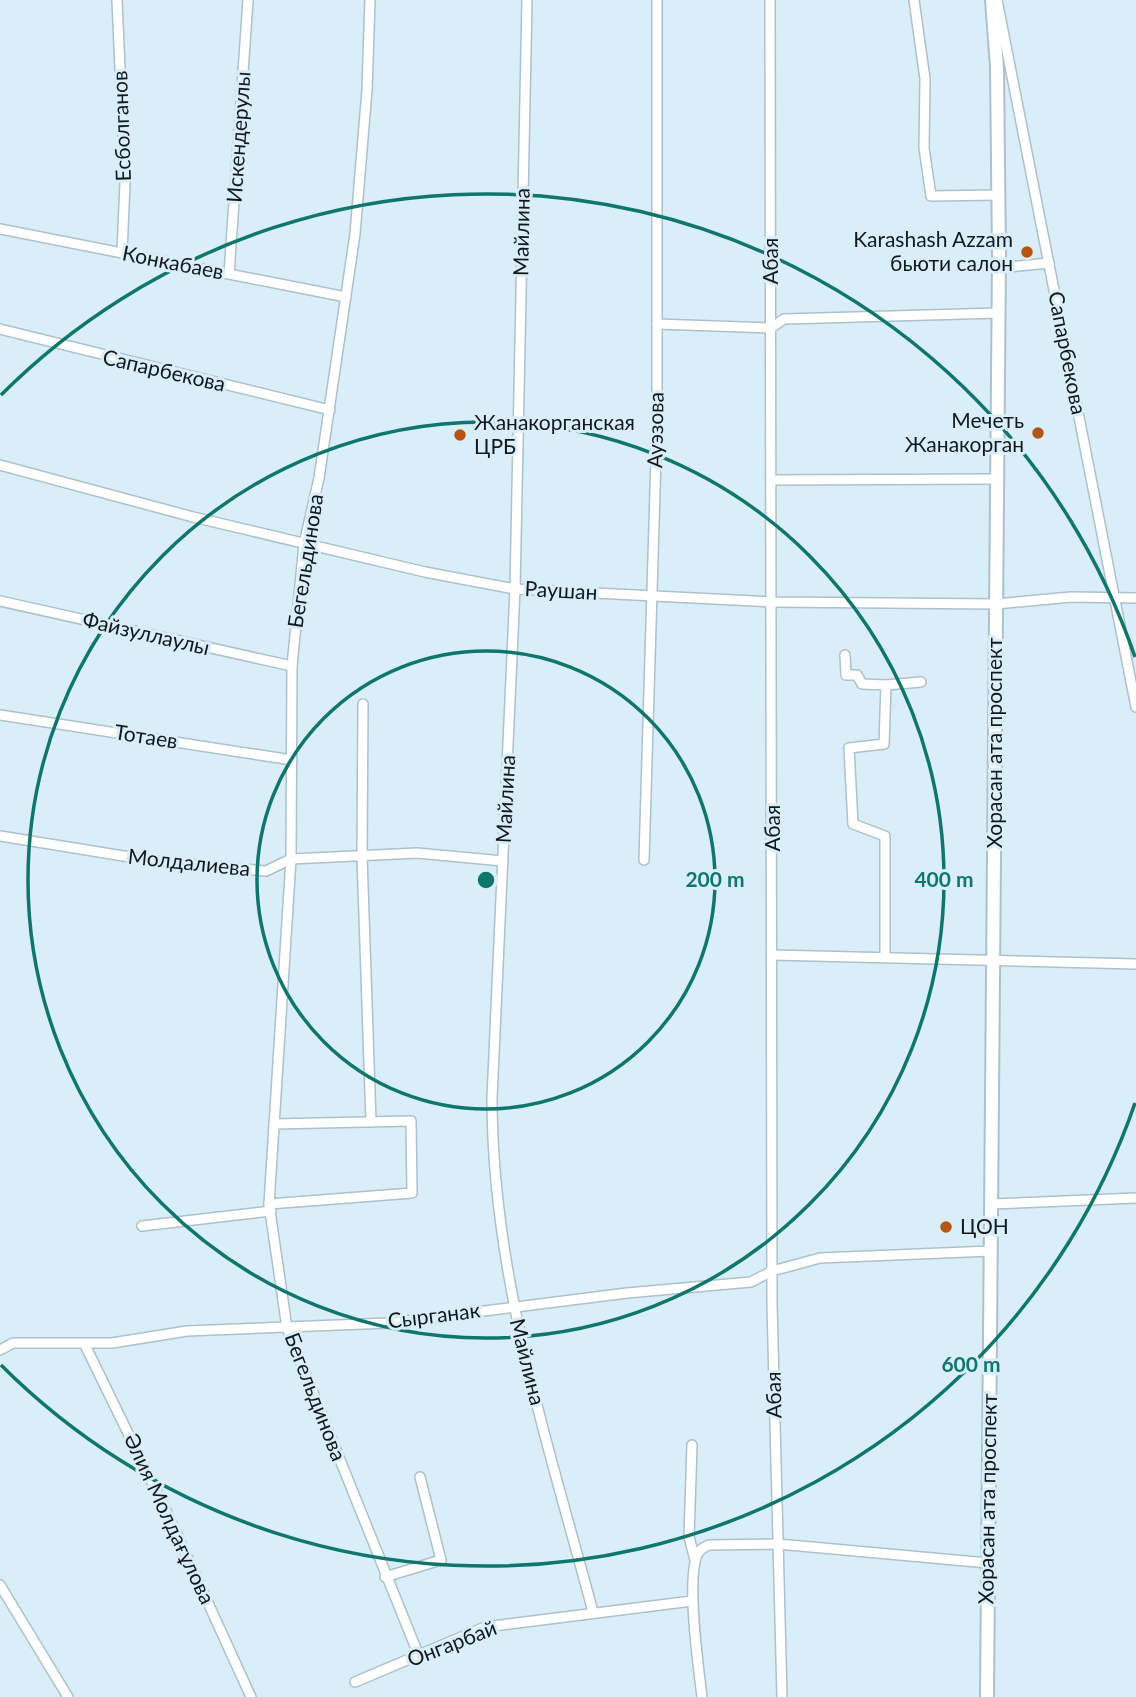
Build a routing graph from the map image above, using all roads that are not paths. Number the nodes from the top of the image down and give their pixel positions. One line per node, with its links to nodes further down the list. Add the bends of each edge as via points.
1 (117, 0): 11 (street, Есболганов, via 125,183)
2 (248, 0): 14 (street, Искендерулы)
3 (370, 0): 15 (street, Бегельдинова, via 366,103)
4 (527, 0): 25 (street, Майлина)
5 (657, 0): 17 (street, Ауэзова)
6 (770, 0): 18 (street, Абая)
7 (915, 0): 9 (street, via 925,79 924,148 931,196)
8 (995, 0): 9 (main road, Хорасан ата проспект); 12 (street, Сапарбекова)
9 (998, 195): 13 (main road, Хорасан ата проспект)
10 (0, 229): 11 (street, Конкабаев)
11 (122, 252): 14 (street, Конкабаев)
12 (1049, 262): 13 (street); 27 (street, Сапарбекова)
13 (999, 268): 16 (main road, Хорасан ата проспект)
14 (229, 274): 15 (street, Конкабаев)
15 (346, 297): 20 (street, Бегельдинова)
16 (999, 313): 18 (street, via 784,319); 22 (main road, Хорасан ата проспект)
17 (657, 324): 18 (street); 26 (street, Ауэзова)
18 (771, 328): 23 (street, Абая)
19 (0, 329): 20 (street, Сапарбекова)
20 (330, 410): 24 (street, Бегельдинова)
21 (0, 465): 24 (street, Раушан)
22 (997, 479): 23 (street); 31 (main road, Хорасан ата проспект)
23 (772, 480): 30 (street, Абая)
24 (304, 544): 25 (street, Раушан); 33 (street, Бегельдинова)
25 (515, 589): 26 (street, Раушан); 44 (street, Майлина)
26 (654, 596): 30 (street, Раушан); 43 (street, Ауэзова)
27 (1116, 597): 28 (street, Раушан); 31 (street, Раушан); 37 (street, Сапарбекова)
28 (1136, 598)
29 (0, 601): 33 (street, Файзуллаулы)
30 (772, 602): 31 (street, Раушан); 45 (street, Абая)
31 (996, 604): 47 (main road, Хорасан ата проспект)
32 (845, 655): 35 (street, via 846,675 857,675 862,684)
33 (292, 666): 39 (street, Бегельдинова)
34 (921, 682): 35 (street)
35 (886, 685): 46 (street, via 884,744 849,748 853,824 885,836)
36 (363, 704): 41 (street)
37 (1136, 707)
38 (0, 715): 39 (street, Тотаев)
39 (292, 760): 42 (street, Бегельдинова)
40 (0, 836): 42 (street, Молдалиева, via 199,867 266,871)
41 (362, 856): 42 (street, Молдалиева); 44 (street, Молдалиева, via 417,853); 49 (street)
42 (291, 859): 50 (street, Бегельдинова)
43 (644, 860)
44 (503, 861): 57 (street, Майлина, via 492,1159)
45 (773, 955): 46 (street); 56 (street, Абая)
46 (885, 957): 47 (street)
47 (993, 959): 48 (street); 52 (main road, Хорасан ата проспект)
48 (1136, 964)
49 (371, 1122): 50 (street); 53 (street, via 411,1121 412,1193)
50 (274, 1125): 53 (street, Бегельдинова)
51 (1136, 1198): 52 (street)
52 (991, 1204): 55 (main road, Хорасан ата проспект)
53 (270, 1208): 54 (street); 58 (street, Бегельдинова)
54 (142, 1226)
55 (991, 1251): 56 (street, Сырганак, via 820,1258); 65 (main road, Хорасан ата проспект)
56 (772, 1271): 57 (street, Сырганак, via 751,1282); 63 (street, Абая)
57 (513, 1307): 58 (street, Сырганак, via 389,1323); 69 (street, Майлина)
58 (287, 1328): 59 (street, Сырганак, via 187,1331); 66 (street, Бегельдинова)
59 (84, 1343): 60 (street, Сырганак, via 13,1343); 73 (street, Әлия Молдағұлова)
60 (0, 1350)
61 (692, 1445): 64 (street, via 689,1536)
62 (420, 1477): 66 (street, via 441,1560)
63 (778, 1544): 64 (street, via 709,1545); 65 (street); 75 (street, Абая)
64 (695, 1560): 68 (street)
65 (988, 1563): 76 (main road, Хорасан ата проспект)
66 (385, 1577): 70 (street, Бегельдинова)
67 (0, 1586): 72 (street)
68 (692, 1601): 69 (street); 74 (street)
69 (593, 1612): 70 (street, Онгарбай, via 485,1627)
70 (419, 1656): 71 (street, Онгарбай)
71 (355, 1682)
72 (68, 1697)
73 (251, 1697)
74 (702, 1697)
75 (782, 1697)
76 (986, 1697)

